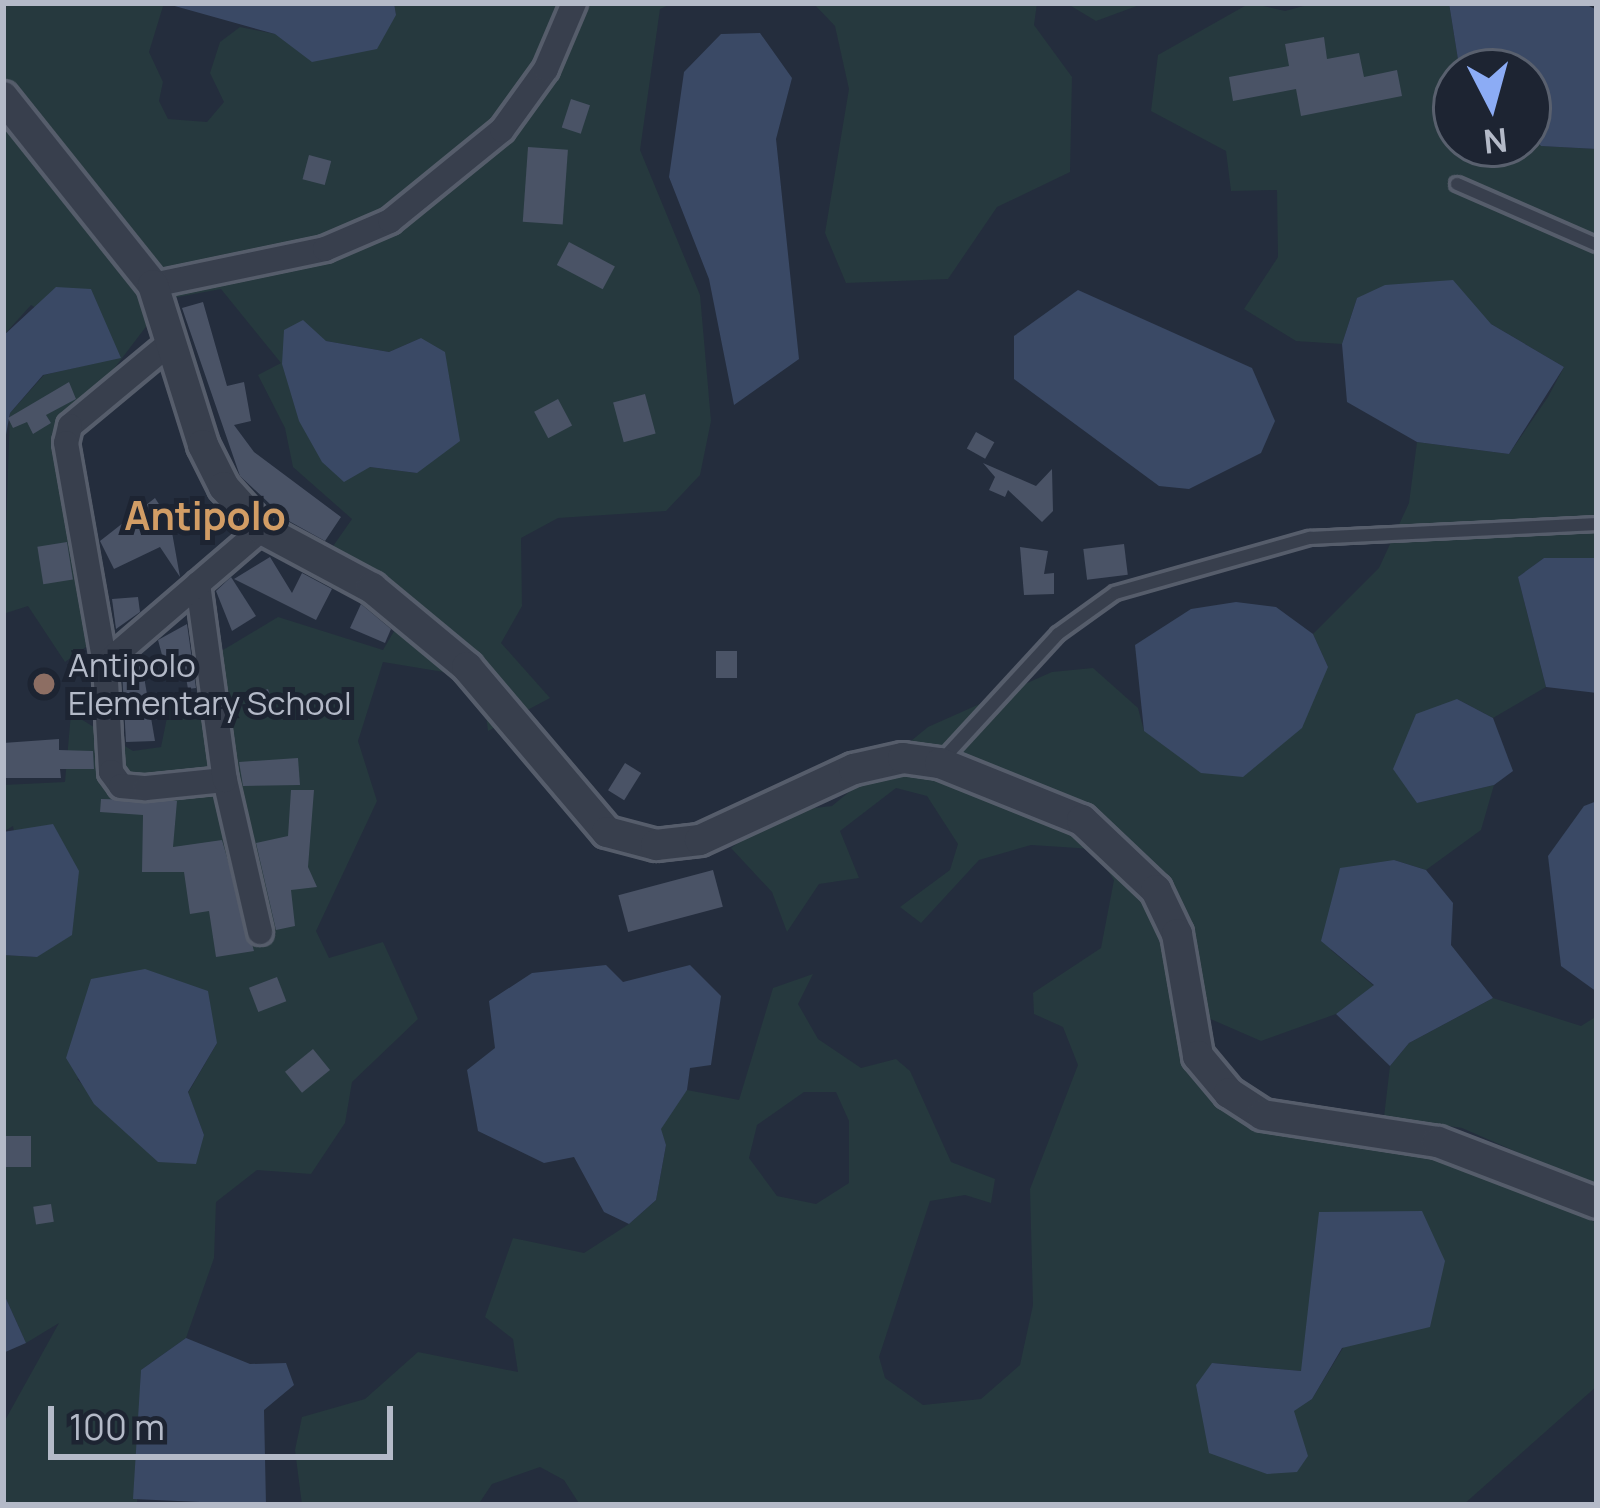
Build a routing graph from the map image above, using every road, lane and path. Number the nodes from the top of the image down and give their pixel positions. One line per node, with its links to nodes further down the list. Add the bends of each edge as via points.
1 (574, 3): 5 (street, via 546,69 502,130 390,220 325,249)
2 (3, 97): 5 (street, via 59,177)
3 (1457, 184): 4 (lane)
4 (1597, 244)
5 (153, 285): 6 (street)
6 (171, 342): 8 (street, via 203,445 224,487); 10 (street, via 70,426 65,443)
7 (1597, 524): 11 (lane, via 1310,538 1115,593 1058,634)
8 (262, 529): 9 (street); 11 (street, via 372,588 467,667 607,832 656,845 700,840 854,769 903,758)
9 (198, 584): 10 (street); 12 (street)
10 (105, 664): 12 (street, via 111,772 121,786)
11 (940, 763): 14 (street, via 1082,820 1156,890 1178,934 1198,1056 1229,1093 1263,1115 1438,1142)
12 (225, 781): 13 (street)
13 (260, 932)
14 (1597, 1203)

